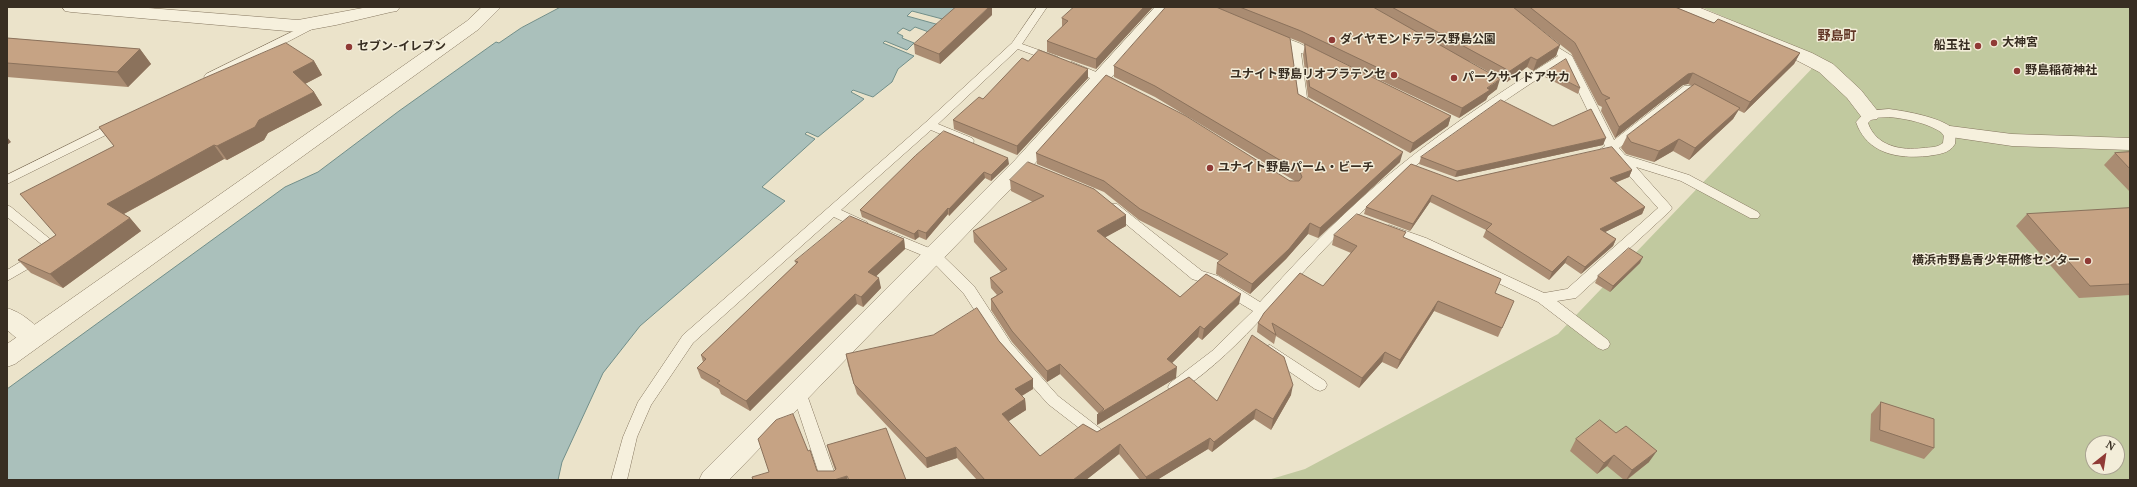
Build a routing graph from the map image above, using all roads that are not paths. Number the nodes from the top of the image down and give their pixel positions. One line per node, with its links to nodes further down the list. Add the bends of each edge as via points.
1 (71, 7): 7 (street, via 298,26)
2 (391, 7): 7 (street)
3 (492, 7): 48 (street, via 467,30)
4 (1042, 7): 10 (lane)
5 (1165, 7): 14 (street)
6 (1682, 7): 21 (street, via 1826,68 1854,94)
7 (317, 23): 15 (lane)
8 (1266, 33): 11 (lane)
9 (1548, 42): 12 (lane)
10 (1016, 45): 14 (lane); 24 (lane)
11 (1295, 45): 13 (lane); 20 (lane, via 1301,100)
12 (1566, 56): 18 (lane); 29 (lane)
13 (1331, 62)
14 (1101, 78): 17 (lane); 42 (street, via 1022,165)
15 (197, 83)
16 (1498, 83): 18 (lane)
17 (1122, 88)
18 (1511, 91): 25 (lane)
19 (1713, 102): 29 (lane, via 1688,89)
20 (1322, 112)
21 (1870, 114): 26 (lane, via 1901,113 1944,127); 26 (lane, via 1862,122 1866,134 1883,147 1895,152 1907,154 1942,150 1949,144)
22 (1445, 118): 25 (lane)
23 (127, 119): 34 (lane)
24 (930, 124): 28 (lane); 37 (lane)
25 (1460, 125): 33 (lane)
26 (1950, 132): 27 (street, via 2012,140)
27 (2130, 144)
28 (982, 148)
29 (1612, 148): 30 (lane); 32 (lane)
30 (1590, 153)
31 (1398, 154): 33 (lane)
32 (1621, 158): 38 (lane, via 1685,178); 44 (lane, via 1666,208 1571,294)
33 (1413, 166): 39 (lane)
34 (7, 180)
35 (1105, 201): 45 (lane, via 1197,275 1213,280)
36 (7, 210): 43 (lane, via 54,248)
37 (831, 211): 42 (lane); 55 (lane, via 688,339 645,402 630,437)
38 (1754, 215)
39 (1352, 216): 40 (lane); 45 (lane, via 1326,240)
40 (1366, 221)
41 (1380, 226): 44 (lane, via 1421,241)
42 (934, 255): 52 (street); 54 (lane, via 969,290 1006,347 1053,400 1096,435)
43 (7, 276)
44 (1543, 298): 49 (lane)
45 (1262, 310): 47 (lane)
46 (7, 317): 48 (street)
47 (1243, 332): 51 (lane); 53 (lane, via 1195,374)
48 (34, 338): 50 (street)
49 (1603, 344)
50 (7, 357)
51 (1320, 385)
52 (799, 392): 56 (street); 57 (lane)
53 (1162, 395)
54 (1109, 427)
55 (619, 480)
56 (713, 480)
57 (829, 480)

